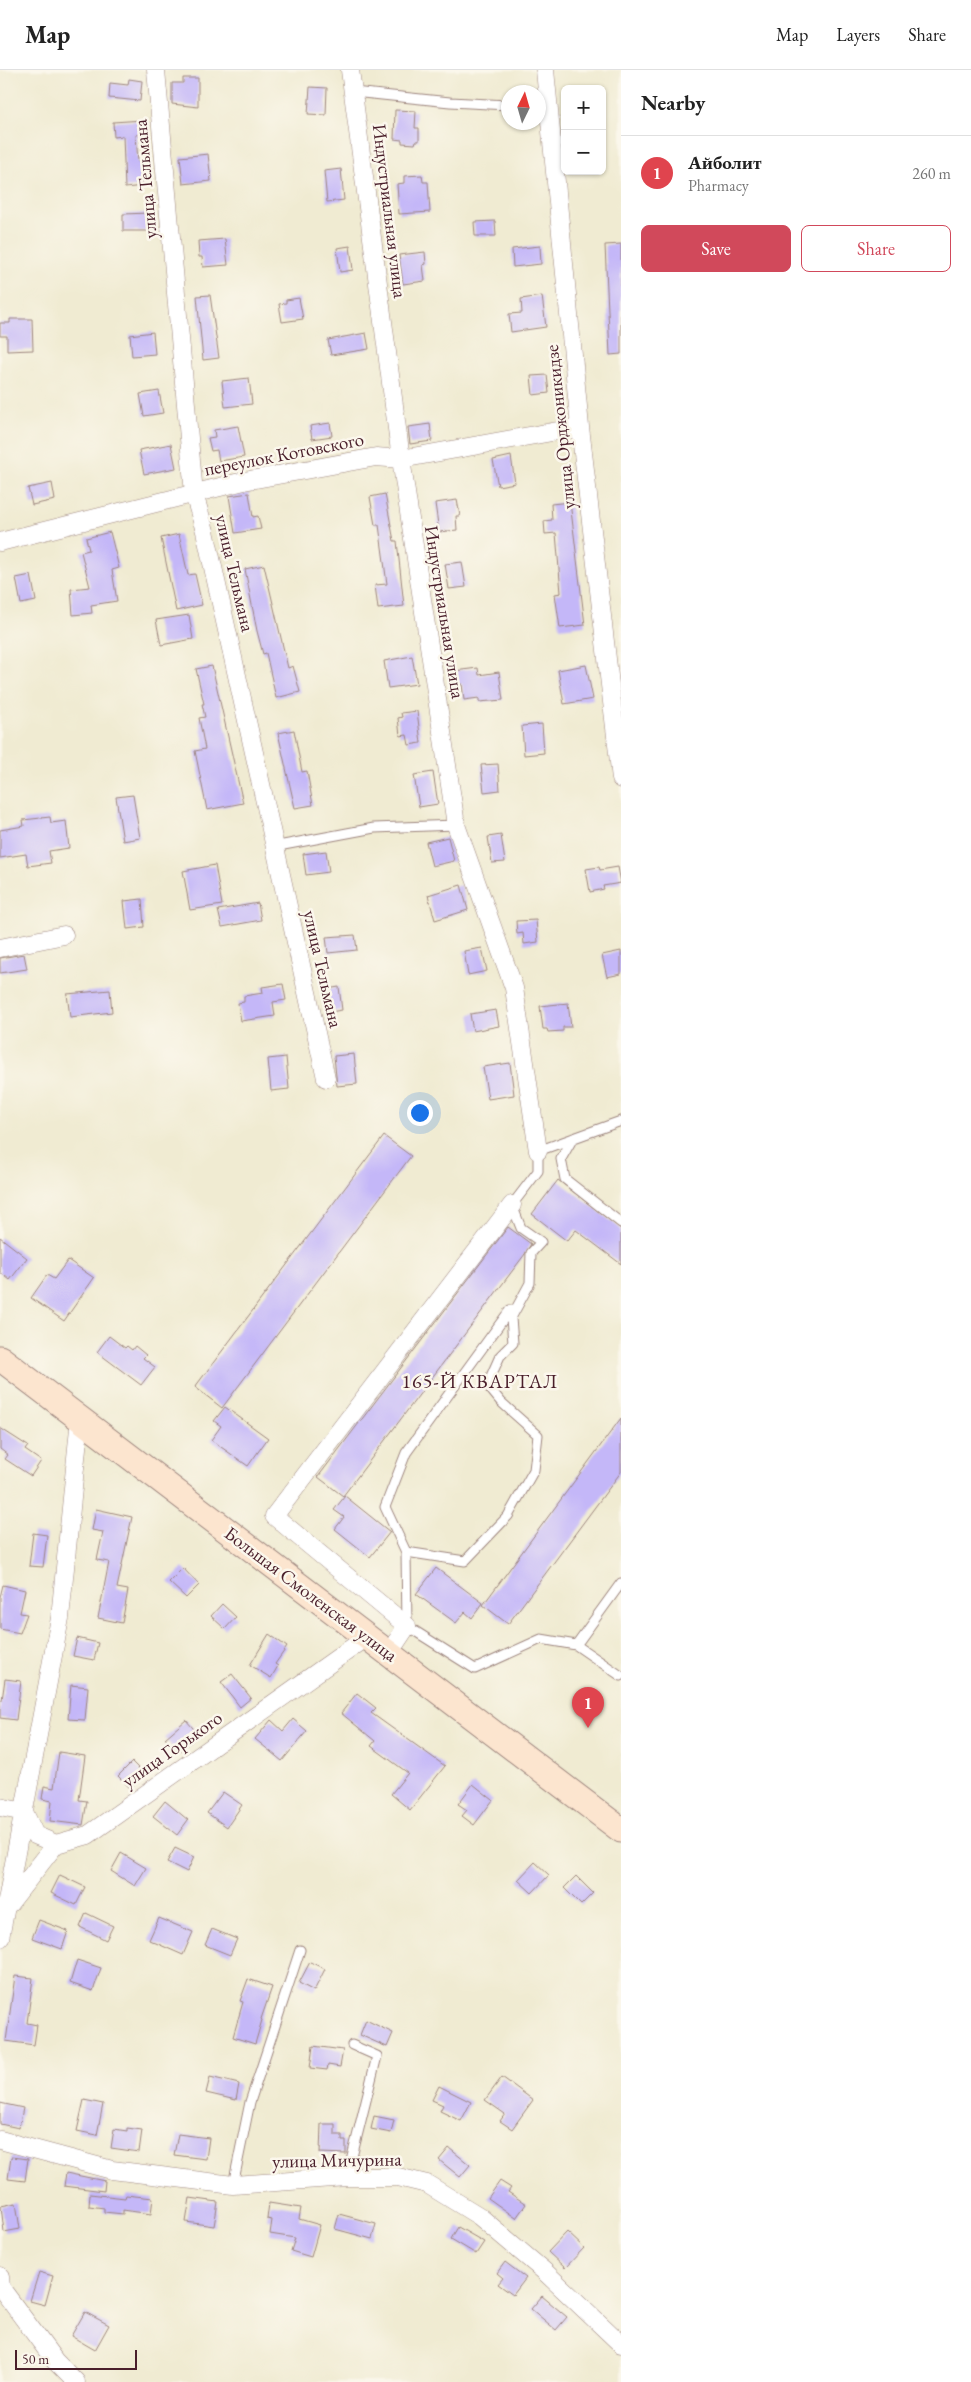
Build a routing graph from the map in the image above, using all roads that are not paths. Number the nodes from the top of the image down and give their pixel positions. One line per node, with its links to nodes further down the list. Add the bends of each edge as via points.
1 (156, 70): 10 (street, улица Тельмана)
2 (350, 70): 5 (street, Индустриальная улица)
3 (545, 70): 4 (street, улица Орджоникидзе)
4 (545, 85)
5 (352, 92): 6 (lane); 9 (street, Индустриальная улица)
6 (501, 105)
7 (546, 124): 8 (street, улица Орджоникидзе)
8 (580, 427): 9 (street, переулок Котовского); 12 (street, улица Орджоникидзе)
9 (401, 459): 10 (street, переулок Котовского, via 376,457 244,481); 13 (street, Индустриальная улица)
10 (194, 494): 11 (street, переулок Котовского); 14 (street, улица Тельмана, via 205,531)
11 (0, 542)
12 (621, 779)
13 (456, 825): 14 (lane, via 374,828); 20 (street, Индустриальная улица, via 514,988)
14 (273, 846): 17 (street, улица Тельмана)
15 (64, 935): 16 (street)
16 (0, 948)
17 (326, 1078)
18 (621, 1121): 19 (lane)
19 (573, 1138): 20 (lane); 22 (lane, via 562,1159 565,1179)
20 (538, 1151): 21 (lane, via 538,1171)
21 (512, 1205): 23 (lane, via 521,1228 541,1242 531,1253); 28 (street, via 274,1516)
22 (621, 1223)
23 (530, 1283): 26 (lane, via 406,1453 385,1507); 26 (lane, via 511,1318 513,1343 500,1356 488,1385 501,1402 538,1435 534,1470 508,1516 465,1561)
24 (0, 1358): 25 (main road, Большая Смоленская улица)
25 (80, 1418): 29 (main road, Большая Смоленская улица); 34 (street, via 60,1618)
26 (406, 1552): 28 (lane)
27 (621, 1583): 30 (lane)
28 (407, 1626): 30 (lane, via 475,1668 541,1639); 31 (street)
29 (367, 1637): 31 (main road, Большая Смоленская улица); 36 (street, улица Горького, via 88,1835)
30 (576, 1645): 32 (lane)
31 (388, 1653): 35 (main road, Большая Смоленская улица)
32 (621, 1676)
33 (0, 1808): 34 (street)
34 (24, 1812): 36 (street, via 36,1834); 37 (street)
35 (621, 1830)
36 (56, 1844): 37 (street)
37 (7, 1906): 38 (street)
38 (0, 1938)
39 (300, 1950): 43 (lane, via 250,2102)
40 (352, 2045): 42 (lane, via 377,2056)
41 (0, 2140): 43 (street, улица Мичурина, via 112,2170)
42 (347, 2177): 43 (street, улица Мичурина); 45 (street, улица Мичурина, via 405,2178 427,2184 479,2216 544,2271)
43 (233, 2184)
44 (0, 2276): 46 (street, via 1,2288 55,2361)
45 (621, 2344)
46 (76, 2382)

